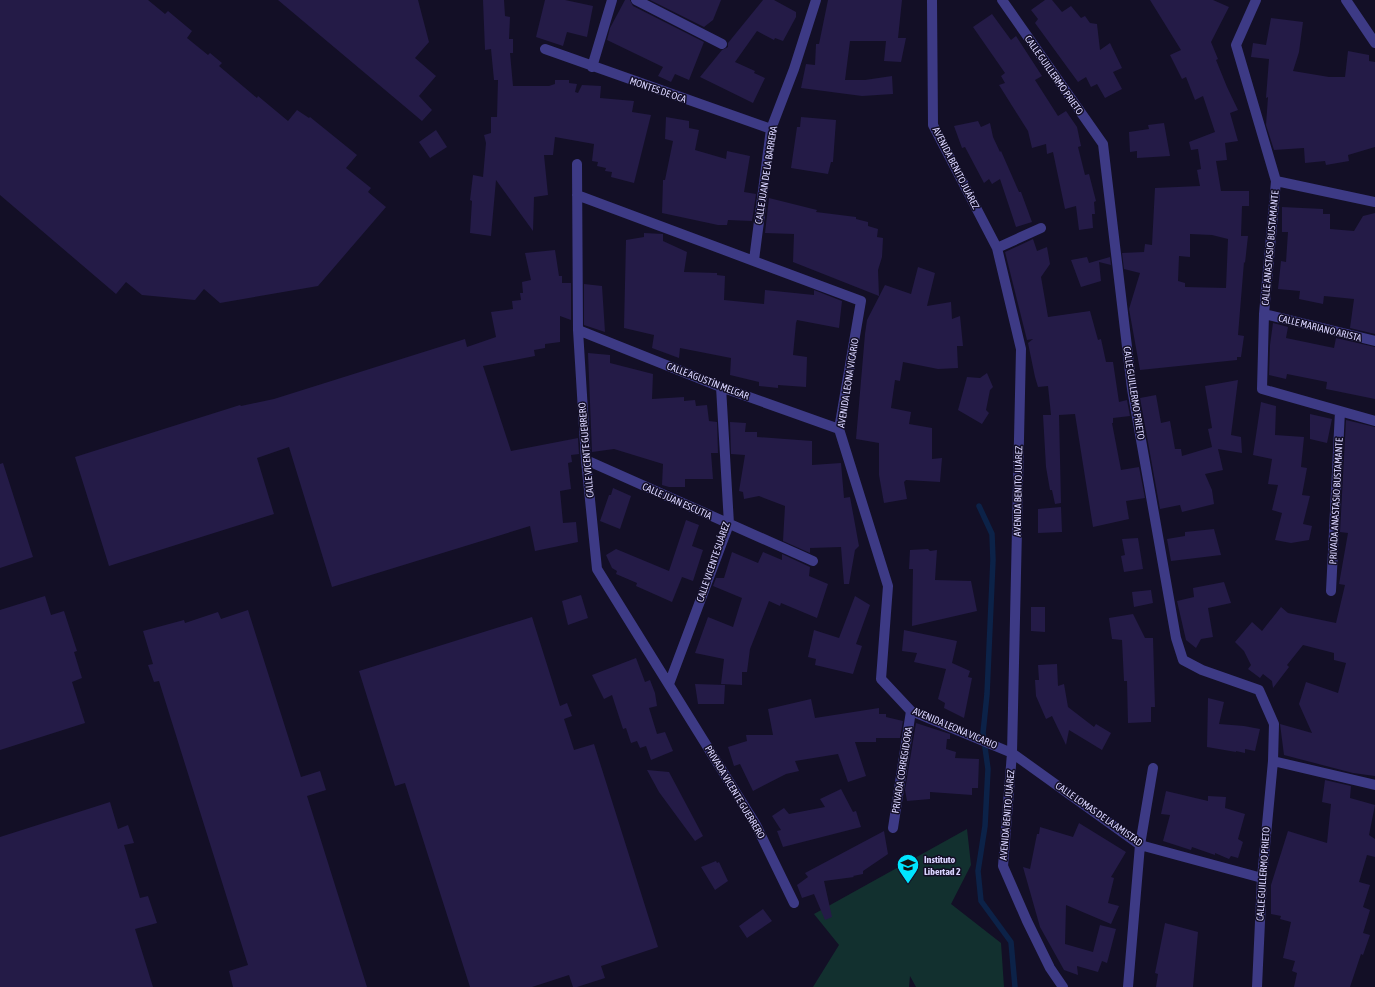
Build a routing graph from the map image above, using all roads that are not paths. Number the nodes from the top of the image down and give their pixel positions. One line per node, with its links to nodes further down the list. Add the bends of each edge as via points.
1 (612, 0): 11 (street)
2 (636, 0): 9 (street)
3 (816, 0): 12 (street, CALLE JUAN DE LA BARRERA)
4 (932, 0): 18 (street, AVENIDA BENITO JUÁREZ, via 933,125)
5 (1002, 0): 34 (street, CALLE GUILLERMO PRIETO, via 1103,144 1132,389 1176,638 1183,660 1202,670 1259,690 1274,724)
6 (1256, 0): 14 (street, CALLE ANASTASIO BUSTAMANTE, via 1236,45)
7 (1346, 0): 8 (street)
8 (1375, 43)
9 (722, 44)
10 (545, 48): 11 (street, MONTES DE OCA)
11 (592, 67): 12 (street, MONTES DE OCA)
12 (771, 129): 19 (street, CALLE JUAN DE LA BARRERA)
13 (577, 164): 15 (street)
14 (1276, 181): 16 (street); 20 (street, CALLE ANASTASIO BUSTAMANTE)
15 (577, 195): 19 (street, AVENIDA LEONA VICARIO); 21 (street, CALLE VICENTE GUERRERO)
16 (1375, 202)
17 (1041, 228): 18 (street)
18 (997, 248): 33 (street, AVENIDA BENITO JUÁREZ, via 1020,349)
19 (754, 260): 26 (street, AVENIDA LEONA VICARIO, via 861,301)
20 (1264, 314): 22 (street, CALLE MARIANO ARISTA); 24 (street, CALLE ANASTASIO BUSTAMANTE, via 1262,389)
21 (578, 330): 23 (street, CALLE AGUSTÍN MELGAR); 27 (street, CALLE VICENTE GUERRERO)
22 (1375, 341)
23 (722, 387): 26 (street, CALLE AGUSTÍN MELGAR); 28 (street, CALLE VICENTE SUÁREZ)
24 (1340, 412): 25 (street, CALLE ANASTASIO BUSTAMANTE); 30 (street, PRIVADA ANASTASIO BUSTAMANTE)
25 (1375, 422)
26 (838, 429): 32 (street, AVENIDA LEONA VICARIO, via 888,586 881,680)
27 (586, 460): 28 (street, CALLE JUAN ESCUTIA); 31 (street, CALLE VICENTE GUERRERO, via 598,569)
28 (728, 524): 29 (street, CALLE JUAN ESCUTIA); 31 (street, CALLE VICENTE SUÁREZ)
29 (812, 561)
30 (1331, 591)
31 (669, 684): 40 (street, PRIVADA VICENTE GUERRERO, via 756,825)
32 (911, 711): 33 (street, AVENIDA LEONA VICARIO); 37 (street, PRIVADA CORREGIDORA)
33 (1012, 753): 38 (street, CALLE LOMAS DE LA AMISTAD); 41 (street, AVENIDA BENITO JUÁREZ, via 1003,866 1050,968)
34 (1273, 761): 36 (street); 39 (street, CALLE GUILLERMO PRIETO)
35 (1153, 768): 38 (street)
36 (1375, 785)
37 (893, 828)
38 (1140, 845): 39 (street, CALLE LOMAS DE LA AMISTAD); 42 (street)
39 (1262, 878): 43 (street, CALLE GUILLERMO PRIETO)
40 (794, 903)
41 (1063, 987)
42 (1128, 987)
43 (1257, 987)

